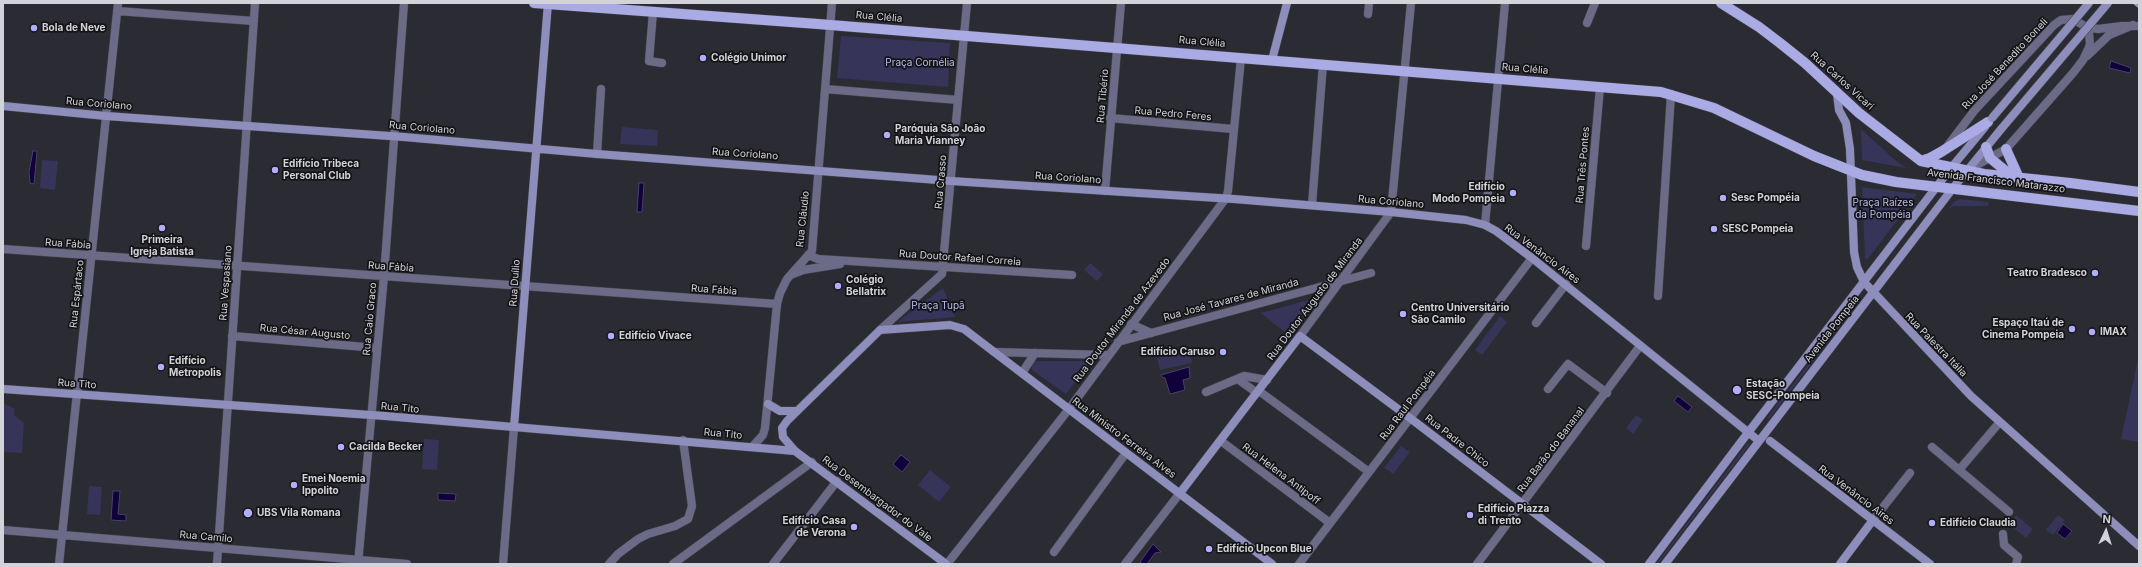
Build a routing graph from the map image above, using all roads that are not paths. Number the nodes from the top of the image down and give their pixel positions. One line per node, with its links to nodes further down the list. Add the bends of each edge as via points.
1 (255, 3): 19 (street, Rua Vespasiano)
2 (404, 3): 45 (street, Rua Caio Graco)
3 (534, 3): 15 (main road, Rua Clélia)
4 (832, 3): 21 (street, Rua Cláudio)
5 (967, 3): 24 (street, Rua Crasso)
6 (1121, 3): 25 (street, Rua Tibério)
7 (1287, 3): 27 (street)
8 (1369, 3): 18 (street)
9 (1411, 3): 31 (street)
10 (1505, 3): 32 (street)
11 (1595, 3): 20 (street)
12 (1721, 3): 37 (main road, Rua Carlos Vicari, via 1780,43)
13 (2089, 3): 42 (street, Avenida Pompeia, bridge)
14 (2108, 3): 46 (street, Avenida Pompeia, bridge)
15 (548, 4): 17 (main road, Rua Clélia); 47 (street, Rua Duílio)
16 (117, 7): 19 (street); 40 (street, Rua Espártaco)
17 (653, 12): 21 (main road, Rua Clélia); 29 (street, via 649,61)
18 (1368, 14)
19 (254, 21): 43 (street, Rua Vespasiano)
20 (1587, 24)
21 (831, 25): 24 (main road, Rua Clélia); 35 (street, Rua Cláudio)
22 (2136, 26): 23 (street, Rua José Benedito Boneli, via 2098,29); 28 (street, via 2109,35)
23 (2086, 27): 28 (street, via 2090,33 2090,45); 49 (street, Rua José Benedito Boneli, via 2073,19 2061,20 2054,25 1974,111)
24 (964, 36): 25 (main road, Rua Clélia); 38 (street, Rua Crasso)
25 (1117, 48): 26 (main road, Rua Clélia); 41 (street, Rua Tibério)
26 (1241, 58): 27 (main road, Rua Clélia); 44 (street, Rua Doutor Miranda de Azevedo)
27 (1272, 60): 30 (main road, Rua Clélia)
28 (2082, 60): 48 (street)
29 (662, 63)
30 (1323, 64): 31 (main road, Rua Clélia); 64 (street)
31 (1405, 71): 32 (main road, Rua Clélia); 66 (street)
32 (1498, 78): 33 (main road, Rua Clélia); 67 (street)
33 (1600, 87): 36 (main road, Rua Clélia); 68 (street, Rua Três Pontes)
34 (601, 89): 50 (street)
35 (825, 89): 38 (street); 54 (street, Rua Cláudio)
36 (1671, 94): 56 (main road, Rua Clélia, via 1714,108); 87 (street)
37 (1837, 94): 52 (main road, Rua Carlos Vicari); 56 (street, Rua Palestra Itália, via 1839,110 1846,123)
38 (958, 100): 58 (street, Rua Crasso)
39 (3, 106): 40 (street, Rua Coriolano)
40 (106, 116): 43 (street, Rua Coriolano); 71 (street, Rua Espártaco)
41 (1110, 118): 44 (street, Rua Pedro Feres); 61 (street, Rua Tibério)
42 (1990, 120): 49 (main road); 53 (street, Avenida Pompeia)
43 (247, 125): 45 (street, Rua Coriolano); 74 (street, Rua Vespasiano)
44 (1233, 129): 63 (street, Rua Doutor Miranda de Azevedo)
45 (395, 136): 47 (street, Rua Coriolano); 79 (street, Rua Caio Graco)
46 (1986, 147): 51 (main road); 55 (street, Avenida Pompeia)
47 (536, 148): 50 (street, Rua Coriolano); 83 (street, Rua Duílio)
48 (2006, 149): 51 (street); 57 (main road)
49 (1944, 150): 52 (main road)
50 (597, 154): 54 (street, Rua Coriolano)
51 (1990, 158): 55 (street); 57 (main road)
52 (1921, 161): 53 (main road, Rua Carlos Vicari)
53 (1951, 168): 55 (main road, Avenida Francisco Matarazzo); 59 (street, Avenida Pompeia)
54 (818, 170): 58 (street, Rua Coriolano); 70 (street, Rua Cláudio, via 812,251)
55 (1966, 171): 57 (main road, Avenida Francisco Matarazzo); 60 (street, Avenida Pompeia)
56 (1851, 172): 59 (main road, Avenida Francisco Matarazzo, via 1896,182); 81 (street, Rua Palestra Itália, via 1854,252)
57 (2019, 178): 62 (main road, Avenida Francisco Matarazzo)
58 (951, 181): 61 (street, Rua Coriolano); 75 (street, Rua Crasso)
59 (1937, 186): 60 (main road, Avenida Francisco Matarazzo); 81 (street, Avenida Pompeia)
60 (1953, 188): 65 (main road, Avenida Francisco Matarazzo); 86 (street, Avenida Pompeia)
61 (1105, 191): 63 (street, Rua Coriolano)
62 (2139, 192)
63 (1226, 198): 64 (street, Rua Coriolano); 90 (street, Rua Doutor Miranda de Azevedo)
64 (1312, 205): 66 (street, Rua Coriolano)
65 (2139, 211)
66 (1391, 212): 67 (street, Rua Coriolano, via 1466,220); 80 (street, Rua Doutor Augusto de Miranda)
67 (1484, 225): 72 (street, Rua Venâncio Aires)
68 (1586, 246)
69 (3, 249): 71 (street, Rua Fábia)
70 (808, 255): 73 (street, Rua Doutor Rafael Correia, via 818,259); 77 (street, Rua Cláudio)
71 (91, 256): 74 (street, Rua Fábia); 109 (street, Rua Espártaco)
72 (1532, 258): 82 (street, Rua Venâncio Aires); 115 (street, Rua Raul Pompéia)
73 (846, 261): 75 (street, Rua Doutor Rafael Correia); 77 (street, Rua Doutor Rafael Correia)
74 (238, 266): 79 (street, Rua Fábia); 93 (street, Rua Vespasiano)
75 (942, 267): 78 (street, Rua Doutor Rafael Correia); 91 (street, via 942,274)
76 (1371, 273): 80 (street, Rua José Tavares de Miranda)
77 (790, 275): 88 (street, Rua Cláudio)
78 (1072, 275)
79 (384, 276): 83 (street, Rua Fábia); 97 (street, Rua Caio Graco)
80 (1341, 281): 84 (street, Rua José Tavares de Miranda); 85 (street, Rua Doutor Augusto de Miranda)
81 (1864, 282): 86 (street, Rua Palestra Itália); 118 (street, Avenida Pompeia)
82 (1566, 284): 89 (street); 96 (street, Rua Venâncio Aires)
83 (524, 286): 88 (street, Rua Fábia); 117 (street, Rua Duílio)
84 (1317, 287): 85 (street); 92 (street, Rua José Tavares de Miranda)
85 (1332, 293): 94 (street, Rua Doutor Augusto de Miranda)
86 (1873, 293): 116 (street, Rua Palestra Itália); 121 (street, Avenida Pompeia)
87 (1658, 296)
88 (777, 304): 110 (street, Rua Cláudio)
89 (1536, 323)
90 (1131, 324): 92 (street); 95 (street, Rua Doutor Miranda de Azevedo)
91 (880, 330): 98 (street, Rua Ministro Ferreira Alves, via 950,325 963,329); 113 (street)
92 (1151, 333): 95 (street, Rua José Tavares de Miranda)
93 (232, 336): 97 (street, Rua César Augusto); 111 (street, Rua Vespasiano)
94 (1300, 336): 103 (street, Rua Doutor Augusto de Miranda); 115 (street, Rua Padre Chico)
95 (1118, 342): 100 (street, Rua Doutor Miranda de Azevedo)
96 (1640, 346): 108 (street, Rua Barão do Bananal); 118 (street, Rua Venâncio Aires, via 1677,379)
97 (377, 348): 114 (street, Rua Caio Graco)
98 (994, 352): 99 (street); 101 (street, Rua Ministro Ferreira Alves)
99 (1035, 353): 100 (street); 101 (street)
100 (1108, 355): 112 (street, Rua Doutor Miranda de Azevedo)
101 (1022, 373): 112 (street, Rua Ministro Ferreira Alves)
102 (1239, 380): 103 (street, via 1249,376); 106 (street); 107 (street)
103 (1267, 380): 107 (street, Rua Doutor Augusto de Miranda)
104 (3, 389): 109 (street, Rua Tito)
105 (1548, 389): 108 (street, via 1568,364)
106 (1206, 392)
107 (1258, 392): 120 (street, Rua Doutor Augusto de Miranda); 129 (street)
108 (1607, 392): 133 (street, Rua Barão do Bananal)
109 (77, 394): 111 (street, Rua Tito); 139 (street, Rua Espártaco)
110 (768, 404): 113 (street, via 780,410); 123 (street, Rua Cláudio, via 763,435)
111 (226, 405): 114 (street, Rua Tito); 141 (street, Rua Vespasiano)
112 (1069, 409): 126 (street, Rua Ministro Ferreira Alves); 151 (street, Rua Doutor Miranda de Azevedo)
113 (796, 411): 125 (street, via 784,424 782,432)
114 (372, 415): 117 (street, Rua Tito); 143 (street, Rua Caio Graco)
115 (1410, 418): 129 (street, Rua Raul Pompéia); 133 (street, Rua Padre Chico)
116 (1999, 423): 128 (street); 140 (street, Rua Palestra Itália)
117 (514, 427): 119 (street, Rua Tito); 147 (street, Rua Duílio)
118 (1748, 432): 121 (street, Rua Venâncio Aires); 157 (street, Avenida Pompeia)
119 (683, 440): 123 (street, Rua Tito); 148 (street, via 692,506 688,519 638,539)
120 (1221, 441): 132 (street, Rua Doutor Augusto de Miranda); 136 (street, Rua Helena Antipoff)
121 (1760, 441): 158 (street, Avenida Pompeia)
122 (1770, 442): 135 (street, Rua Venâncio Aires)
123 (753, 446): 125 (street, Rua Tito)
124 (1932, 447): 128 (street)
125 (795, 451): 127 (street, Rua Desembargador do Vale)
126 (1126, 452): 132 (street, Rua Ministro Ferreira Alves); 142 (street)
127 (812, 462): 131 (street, Rua Desembargador do Vale); 149 (street)
128 (1959, 470): 134 (street)
129 (1369, 472): 136 (street, Rua Raul Pompéia)
130 (1910, 473): 135 (street)
131 (837, 481): 150 (street); 151 (street, Rua Desembargador do Vale)
132 (1180, 493): 152 (street, Rua Doutor Augusto de Miranda); 153 (street, Rua Ministro Ferreira Alves)
133 (1523, 504): 155 (street, Rua Barão do Bananal); 156 (street, Rua Padre Chico)
134 (2009, 512)
135 (1873, 520): 159 (street); 160 (street, Rua Venâncio Aires)
136 (1330, 523): 154 (street, Rua Raul Pompéia)
137 (3, 530): 139 (street, Rua Camilo)
138 (2003, 534): 161 (street, via 2004,545 2018,557)
139 (62, 535): 141 (street, Rua Camilo); 144 (street, Rua Espártaco)
140 (2139, 546)
141 (218, 548): 143 (street, Rua Camilo); 145 (street, Rua Vespasiano)
142 (1054, 552)
143 (359, 562): 146 (street, Rua Camilo)
144 (60, 564)
145 (217, 564)
146 (408, 564)
147 (503, 564)
148 (609, 564)
149 (673, 564)
150 (773, 564)
151 (946, 564)
152 (1125, 564)
153 (1272, 564)
154 (1299, 564)
155 (1477, 564)
156 (1601, 564)
157 (1649, 564)
158 (1666, 564)
159 (1840, 564)
160 (1930, 564)
161 (2016, 564)

